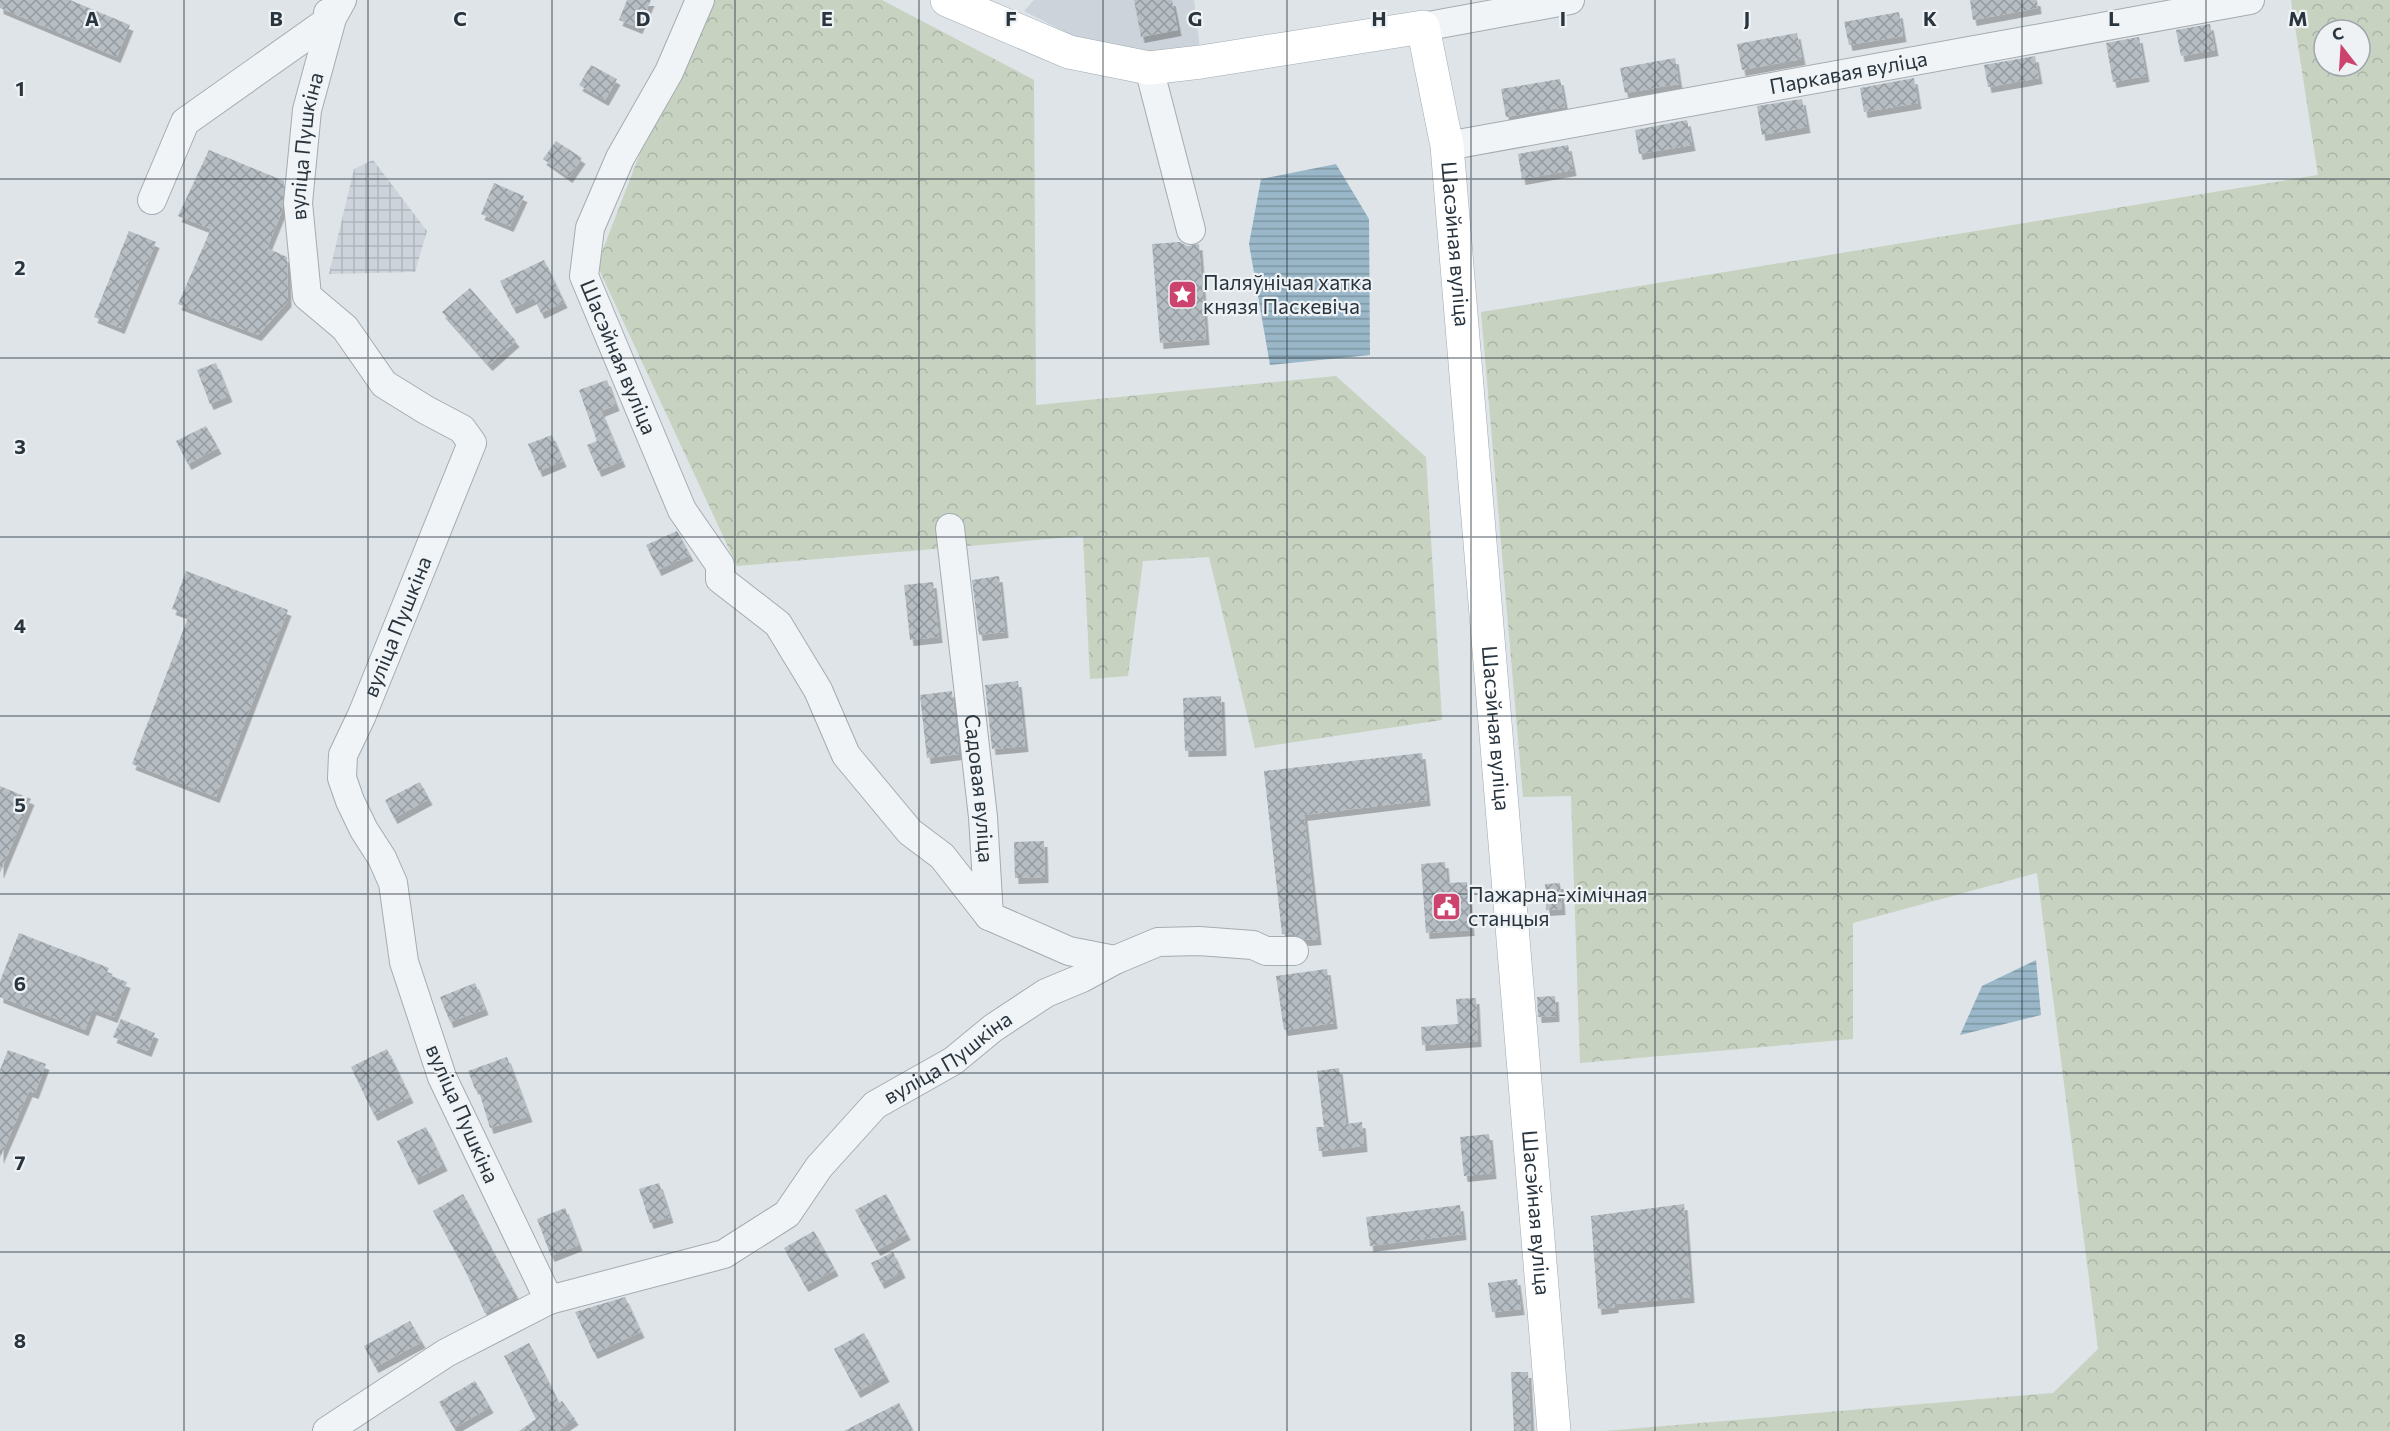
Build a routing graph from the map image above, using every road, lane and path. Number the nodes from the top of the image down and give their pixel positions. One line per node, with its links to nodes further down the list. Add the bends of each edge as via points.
1 (700, 0): 12 (street, Шасэйная вуліца, via 669,72 620,158 590,228 584,276 682,510 720,565 720,579 778,624 818,690 846,754 910,832 942,856)
2 (947, 0): 7 (main road, via 1069,52)
3 (1570, 0): 6 (street)
4 (2250, 0): 8 (street, Паркавая вуліца)
5 (331, 6): 9 (street, via 185,122); 15 (street, вуліца Пушкіна, via 307,110 298,202 307,296 345,328 384,384 462,429 472,443 343,755 342,778 393,883 404,962 442,1077)
6 (1432, 17): 7 (main road, via 1201,62); 8 (main road, Шасэйная вуліца)
7 (1149, 68): 10 (street)
8 (1447, 146): 17 (main road, Шасэйная вуліца)
9 (152, 200)
10 (1191, 230)
11 (950, 528): 12 (street, Садовая вуліца, via 983,817)
12 (989, 916): 14 (street, via 1069,951)
13 (1294, 951): 14 (street, вуліца Пушкіна, via 1266,951 1231,943 1158,942)
14 (1115, 960): 15 (street, вуліца Пушкіна, via 1046,993 993,1028 953,1061 875,1105 819,1167 787,1214 724,1254)
15 (549, 1300): 16 (street, вуліца Пушкіна, via 446,1353)
16 (327, 1431)
17 (1554, 1431)

